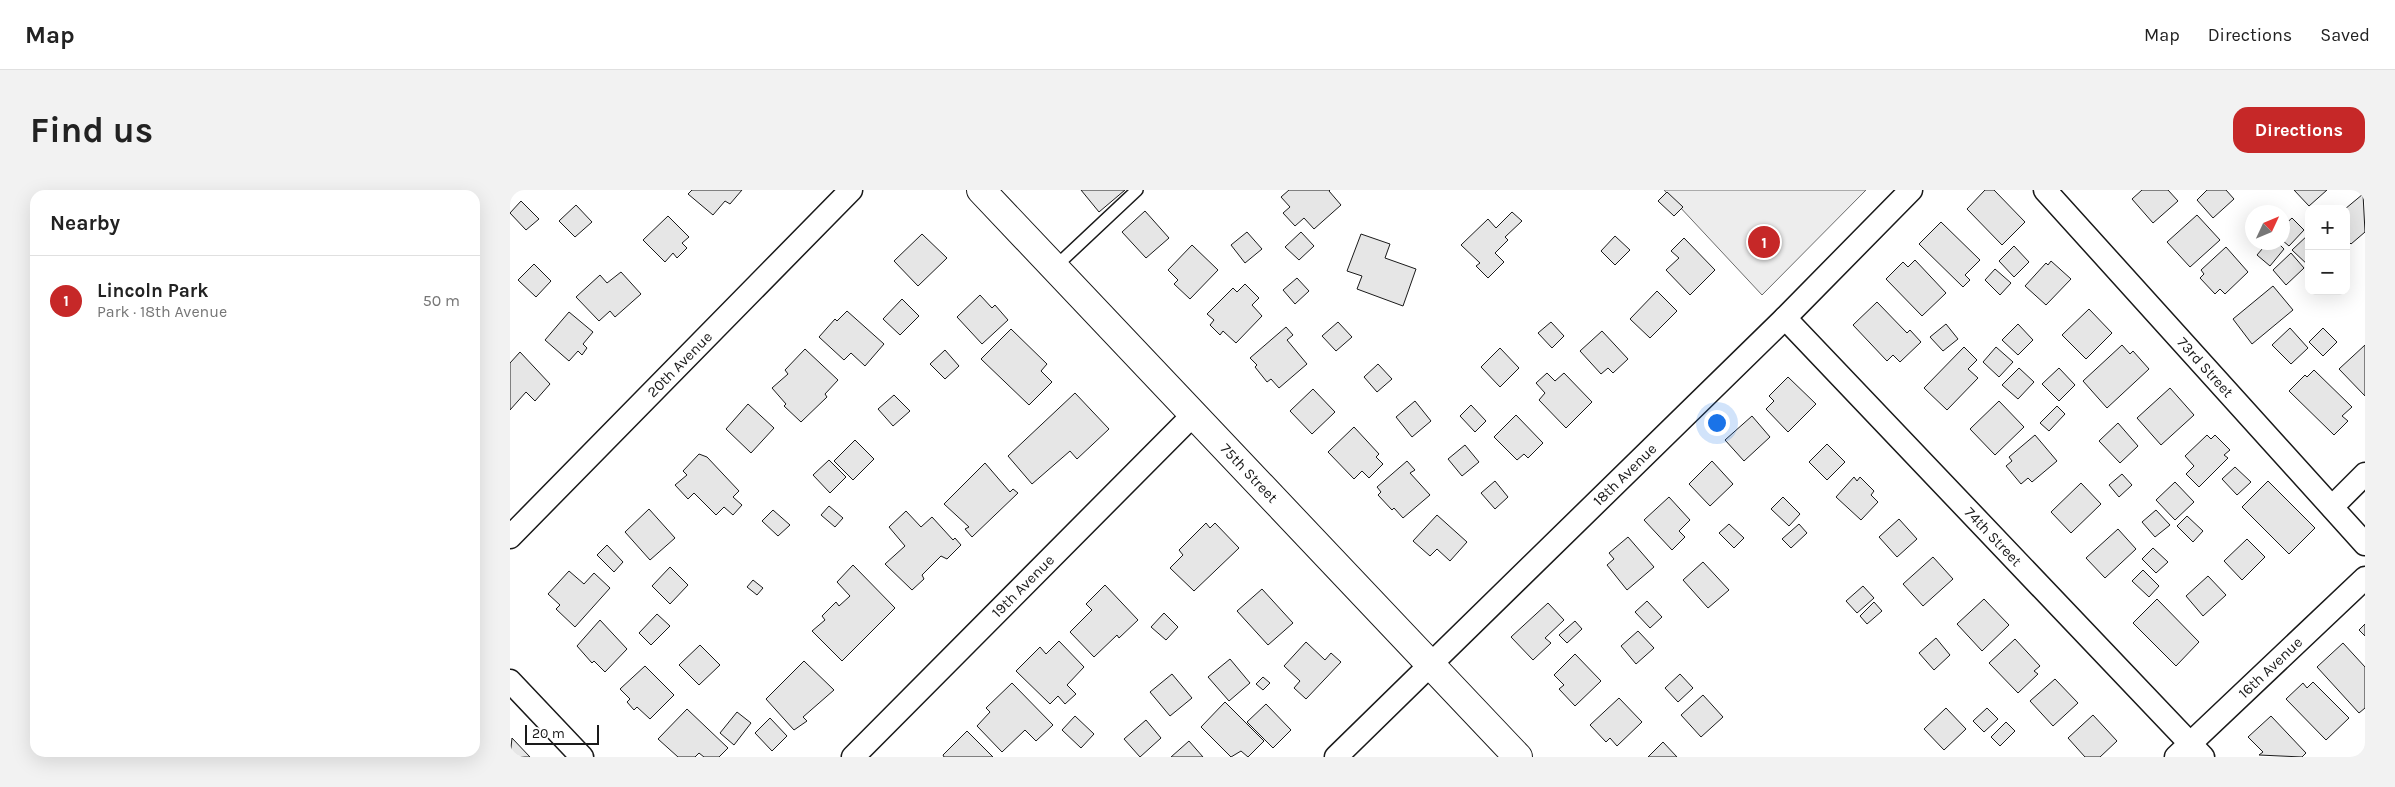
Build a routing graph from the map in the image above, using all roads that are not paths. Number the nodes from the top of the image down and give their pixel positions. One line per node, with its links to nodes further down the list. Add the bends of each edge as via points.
1 (851, 190): 11 (street, 20th Avenue)
2 (981, 190): 6 (street, 75th Street)
3 (1137, 190): 6 (lane)
4 (1911, 190): 7 (street, 18th Avenue)
5 (2045, 190): 10 (street, 73rd Street)
6 (1055, 267): 8 (street, 75th Street)
7 (1785, 318): 14 (street, 18th Avenue); 16 (street, 74th Street)
8 (1194, 414): 14 (street, 75th Street); 18 (street, 19th Avenue)
9 (2365, 474): 10 (street)
10 (2332, 507): 12 (street, 73rd Street)
11 (510, 537)
12 (2365, 544)
13 (2365, 578): 16 (street, 16th Avenue)
14 (1430, 663): 19 (street, 18th Avenue); 20 (street, 75th Street)
15 (510, 681): 17 (street)
16 (2189, 752)
17 (582, 757)
18 (853, 757)
19 (1336, 757)
20 (1518, 757)

